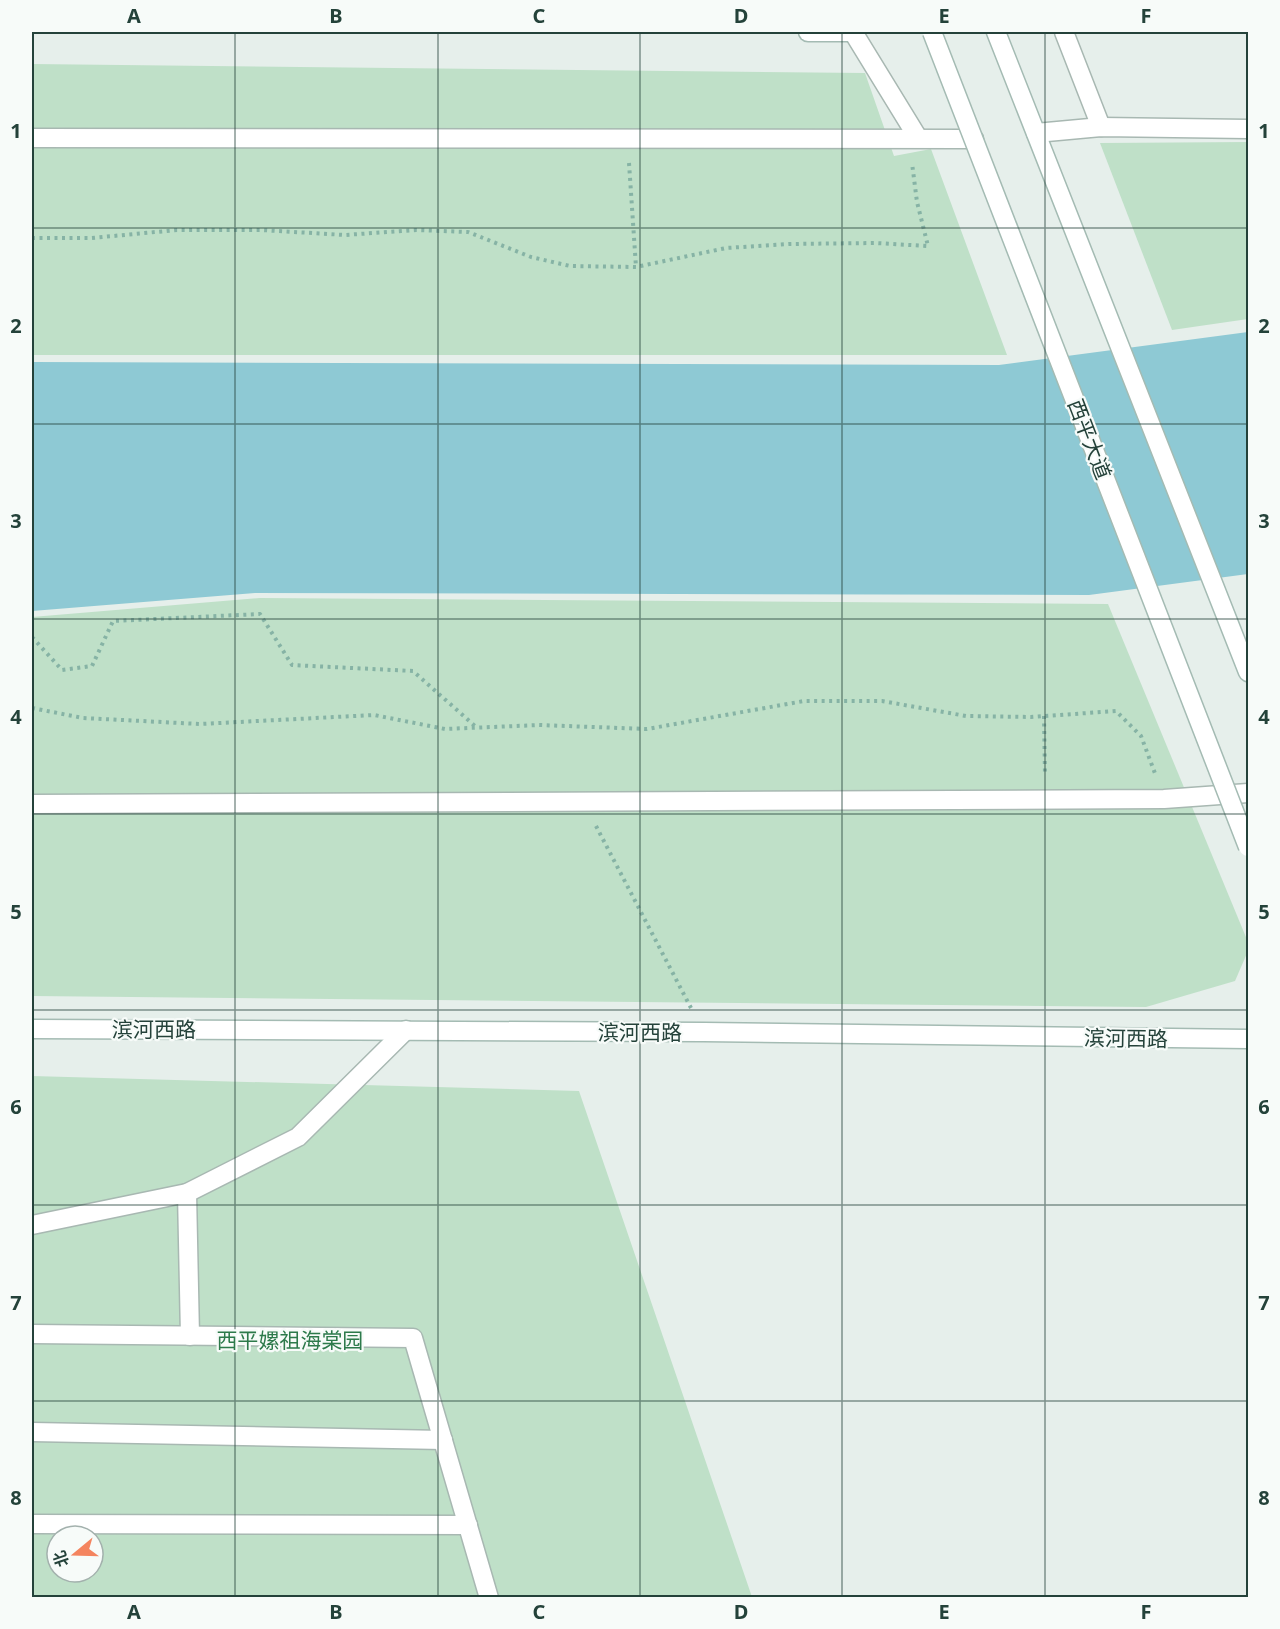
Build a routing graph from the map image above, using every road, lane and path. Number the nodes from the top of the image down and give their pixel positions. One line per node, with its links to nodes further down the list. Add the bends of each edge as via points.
1 (808, 32): 2 (street)
2 (853, 32): 11 (street)
3 (932, 32): 12 (street, 西平大道, bridge)
4 (996, 32): 8 (street)
5 (1064, 32): 6 (street)
6 (1101, 127): 7 (street); 8 (street)
7 (1248, 129)
8 (1036, 133): 16 (street)
9 (32, 138): 10 (street)
10 (628, 138): 11 (street); 14 (path)
11 (914, 138): 12 (street); 14 (path, via 917,202 928,246 875,243 726,248)
12 (974, 139): 25 (street, 西平大道, bridge)
13 (32, 238): 14 (path, via 92,238 177,230 345,235 416,230 468,232 531,257 570,267)
14 (636, 267)
15 (32, 637): 19 (path, via 62,670 92,666 113,621 260,614 292,665 413,671)
16 (1248, 672)
17 (32, 708): 19 (path, via 83,718 200,724 374,715 445,729)
18 (1044, 716): 19 (path, via 966,716 882,701 804,701 646,729 539,725); 21 (path); 22 (path, via 1116,711 1141,736)
19 (476, 728)
20 (1248, 793): 22 (street)
21 (1046, 799): 22 (street); 23 (street)
22 (1164, 799)
23 (584, 801): 24 (street); 28 (path)
24 (32, 804)
25 (1248, 847)
26 (32, 1029): 27 (street, 滨河西路)
27 (406, 1030): 28 (street, 滨河西路); 30 (street, via 298,1137)
28 (704, 1032): 29 (street, 滨河西路)
29 (1248, 1039)
30 (187, 1193): 31 (street); 33 (street)
31 (32, 1225)
32 (32, 1334): 33 (street)
33 (190, 1336): 35 (street, via 413,1338)
34 (32, 1432): 35 (street)
35 (443, 1440): 37 (street)
36 (32, 1524): 37 (street)
37 (468, 1525): 38 (street)
38 (489, 1598)

